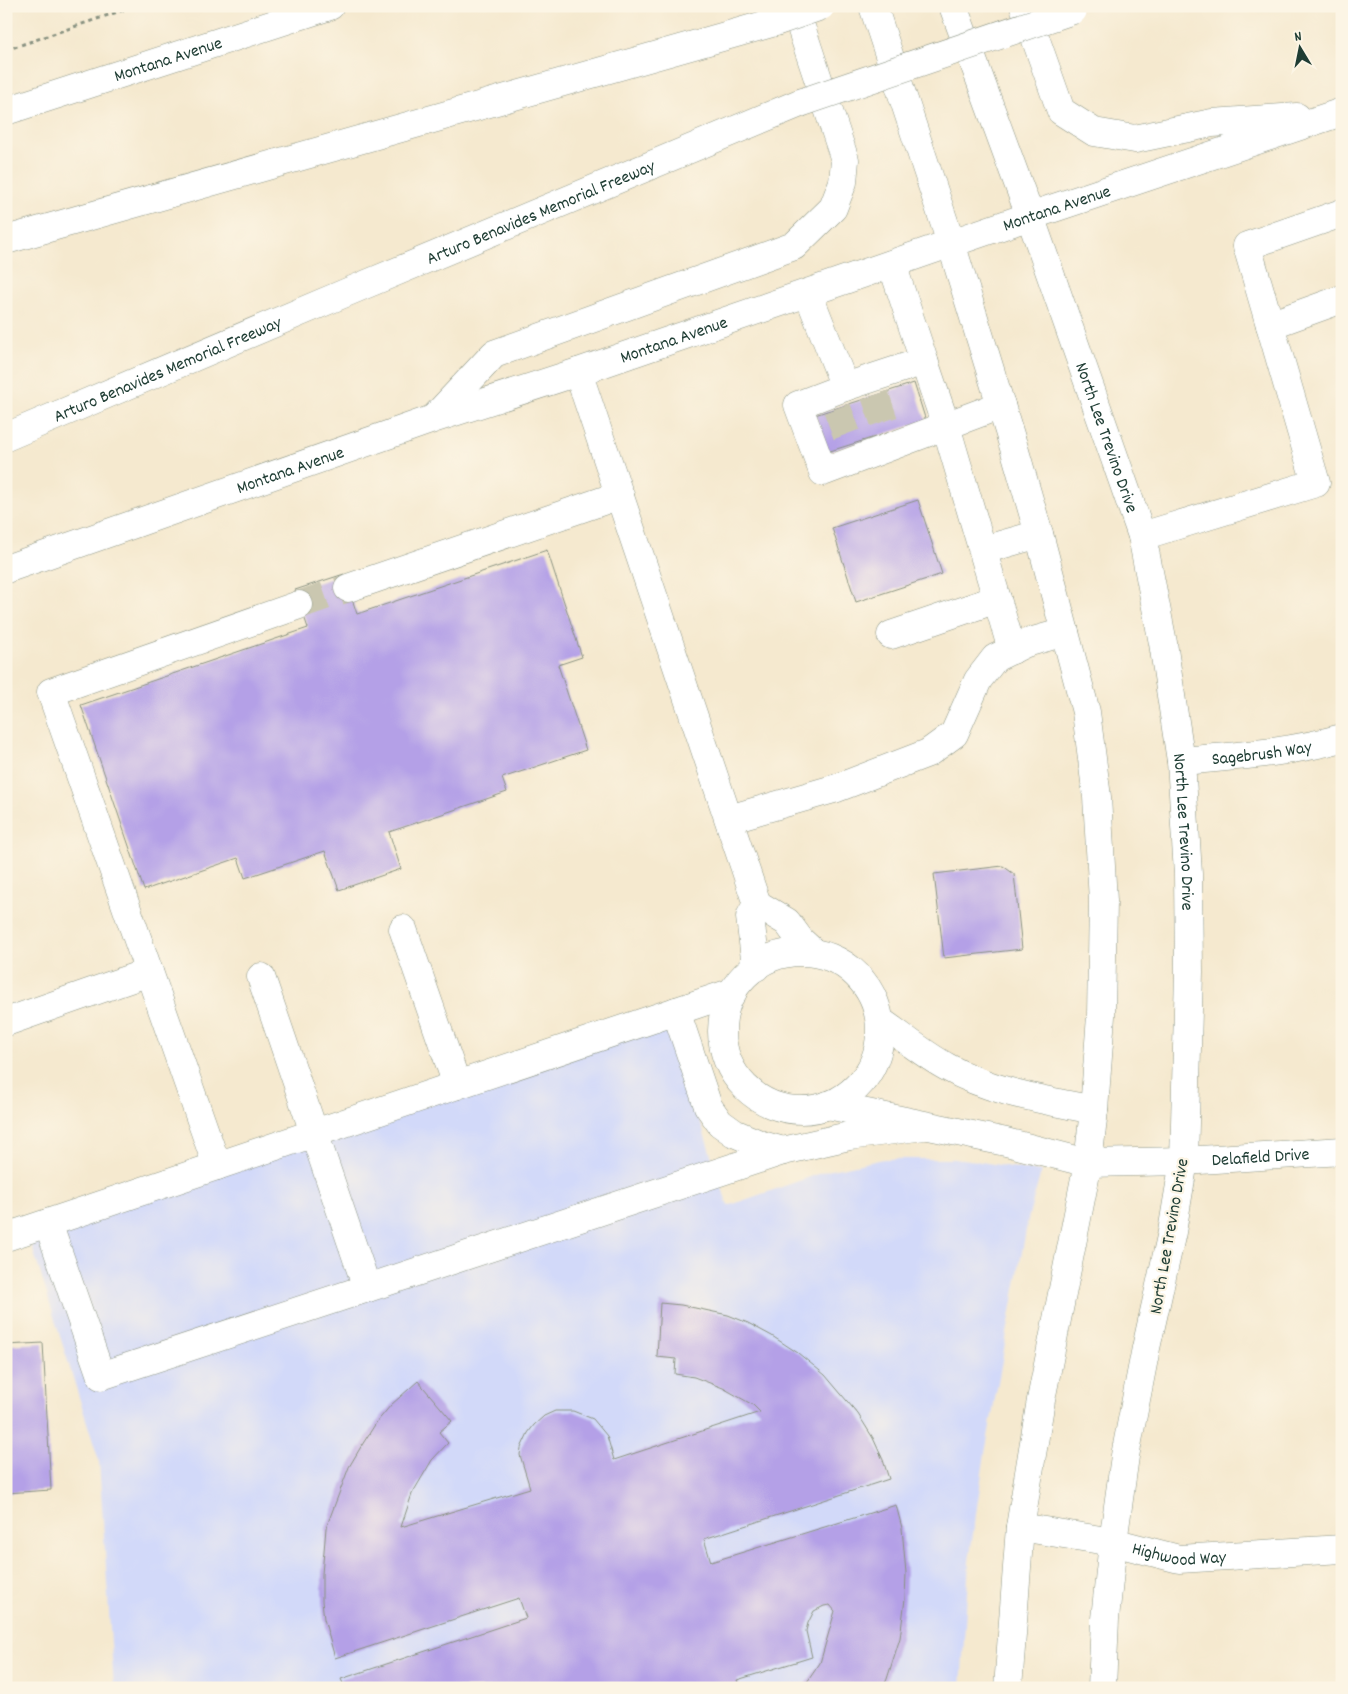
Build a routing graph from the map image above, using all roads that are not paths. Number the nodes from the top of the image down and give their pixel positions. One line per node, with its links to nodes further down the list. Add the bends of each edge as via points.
1 (330, 6): 8 (main road, Montana Avenue)
2 (821, 6): 7 (main road, bridge)
3 (872, 6): 13 (main road)
4 (953, 6): 11 (main road, North Lee Trevino Drive)
5 (1024, 6): 9 (main road, via 1061,111 1094,132 1135,140 1212,123)
6 (1078, 8): 24 (main road, Arturo Benavides Memorial Freeway, bridge, via 800,103)
7 (784, 14): 12 (main road); 22 (main road, via 845,160 843,182 833,208 794,246 494,354)
8 (6, 111)
9 (1341, 117): 11 (main road, Montana Avenue)
10 (1342, 213): 17 (main road, via 1247,246)
11 (1030, 216): 13 (main road, Montana Avenue); 27 (main road, North Lee Trevino Drive)
12 (6, 240)
13 (951, 243): 14 (main road, Montana Avenue); 21 (main road)
14 (892, 264): 15 (main road, Montana Avenue); 18 (main road)
15 (808, 293): 19 (main road, Montana Avenue); 20 (main road)
16 (1342, 299): 17 (main road)
17 (1270, 324): 27 (main road, via 1316,483)
18 (924, 360): 20 (main road); 23 (main road)
19 (578, 372): 22 (main road, Montana Avenue); 25 (main road)
20 (851, 392): 23 (main road, via 798,405 822,472 854,452)
21 (1001, 405): 23 (main road); 26 (main road)
22 (433, 419): 29 (main road, Montana Avenue)
23 (946, 426): 28 (main road)
24 (6, 437)
25 (620, 495): 30 (main road); 38 (main road)
26 (1039, 534): 28 (main road); 33 (main road)
27 (1142, 536): 37 (main road, North Lee Trevino Drive)
28 (983, 550): 31 (main road)
29 (6, 569)
30 (348, 588)
31 (997, 598): 34 (main road); 35 (main road)
32 (299, 605): 43 (main road, via 51,692)
33 (1065, 632): 35 (main road); 51 (main road, via 1086,712 1098,797 1103,900 1101,1016)
34 (891, 635)
35 (1012, 650): 38 (main road, via 995,658 978,680 954,734 928,753 830,790)
36 (1342, 738): 37 (main road, Sagebrush Way, via 1274,752)
37 (1181, 761): 56 (main road, North Lee Trevino Drive, via 1188,874 1189,972)
38 (729, 819): 39 (main road)
39 (757, 904): 41 (main road, via 787,922); 42 (main road, via 750,918)
40 (403, 929): 49 (main road)
41 (813, 952): 42 (main road, via 787,952); 47 (main road, via 837,960 858,975 873,996)
42 (756, 967): 45 (main road, via 742,977)
43 (149, 972): 48 (main road); 58 (main road)
44 (261, 977): 53 (main road)
45 (732, 992): 46 (main road); 50 (main road, via 722,1023 723,1049 734,1074 752,1093 775,1106 801,1110)
46 (676, 1011): 49 (main road); 54 (main road, via 708,1106 720,1123 762,1146)
47 (880, 1021): 50 (main road, via 878,1048 869,1072 851,1092); 51 (main road, via 947,1067 987,1085)
48 (6, 1022)
49 (457, 1085): 53 (main road)
50 (828, 1105): 52 (main road, Delafield Drive)
51 (1094, 1110): 57 (main road)
52 (924, 1126): 54 (main road, via 849,1136); 57 (main road, Delafield Drive)
53 (314, 1133): 58 (main road); 61 (main road)
54 (784, 1151): 61 (main road)
55 (1342, 1151): 56 (main road, Delafield Drive)
56 (1184, 1161): 57 (main road, Delafield Drive); 63 (main road, North Lee Trevino Drive, via 1125,1456)
57 (1088, 1163): 62 (main road, via 1041,1400)
58 (217, 1166): 59 (main road)
59 (48, 1223): 60 (main road); 61 (main road, via 101,1376)
60 (6, 1237)
61 (368, 1288)
62 (1020, 1527): 63 (main road, Highwood Way); 65 (main road)
63 (1113, 1542): 64 (main road, Highwood Way, via 1179,1559); 66 (main road, North Lee Trevino Drive)
64 (1342, 1549)
65 (1008, 1688)
66 (1102, 1688)

